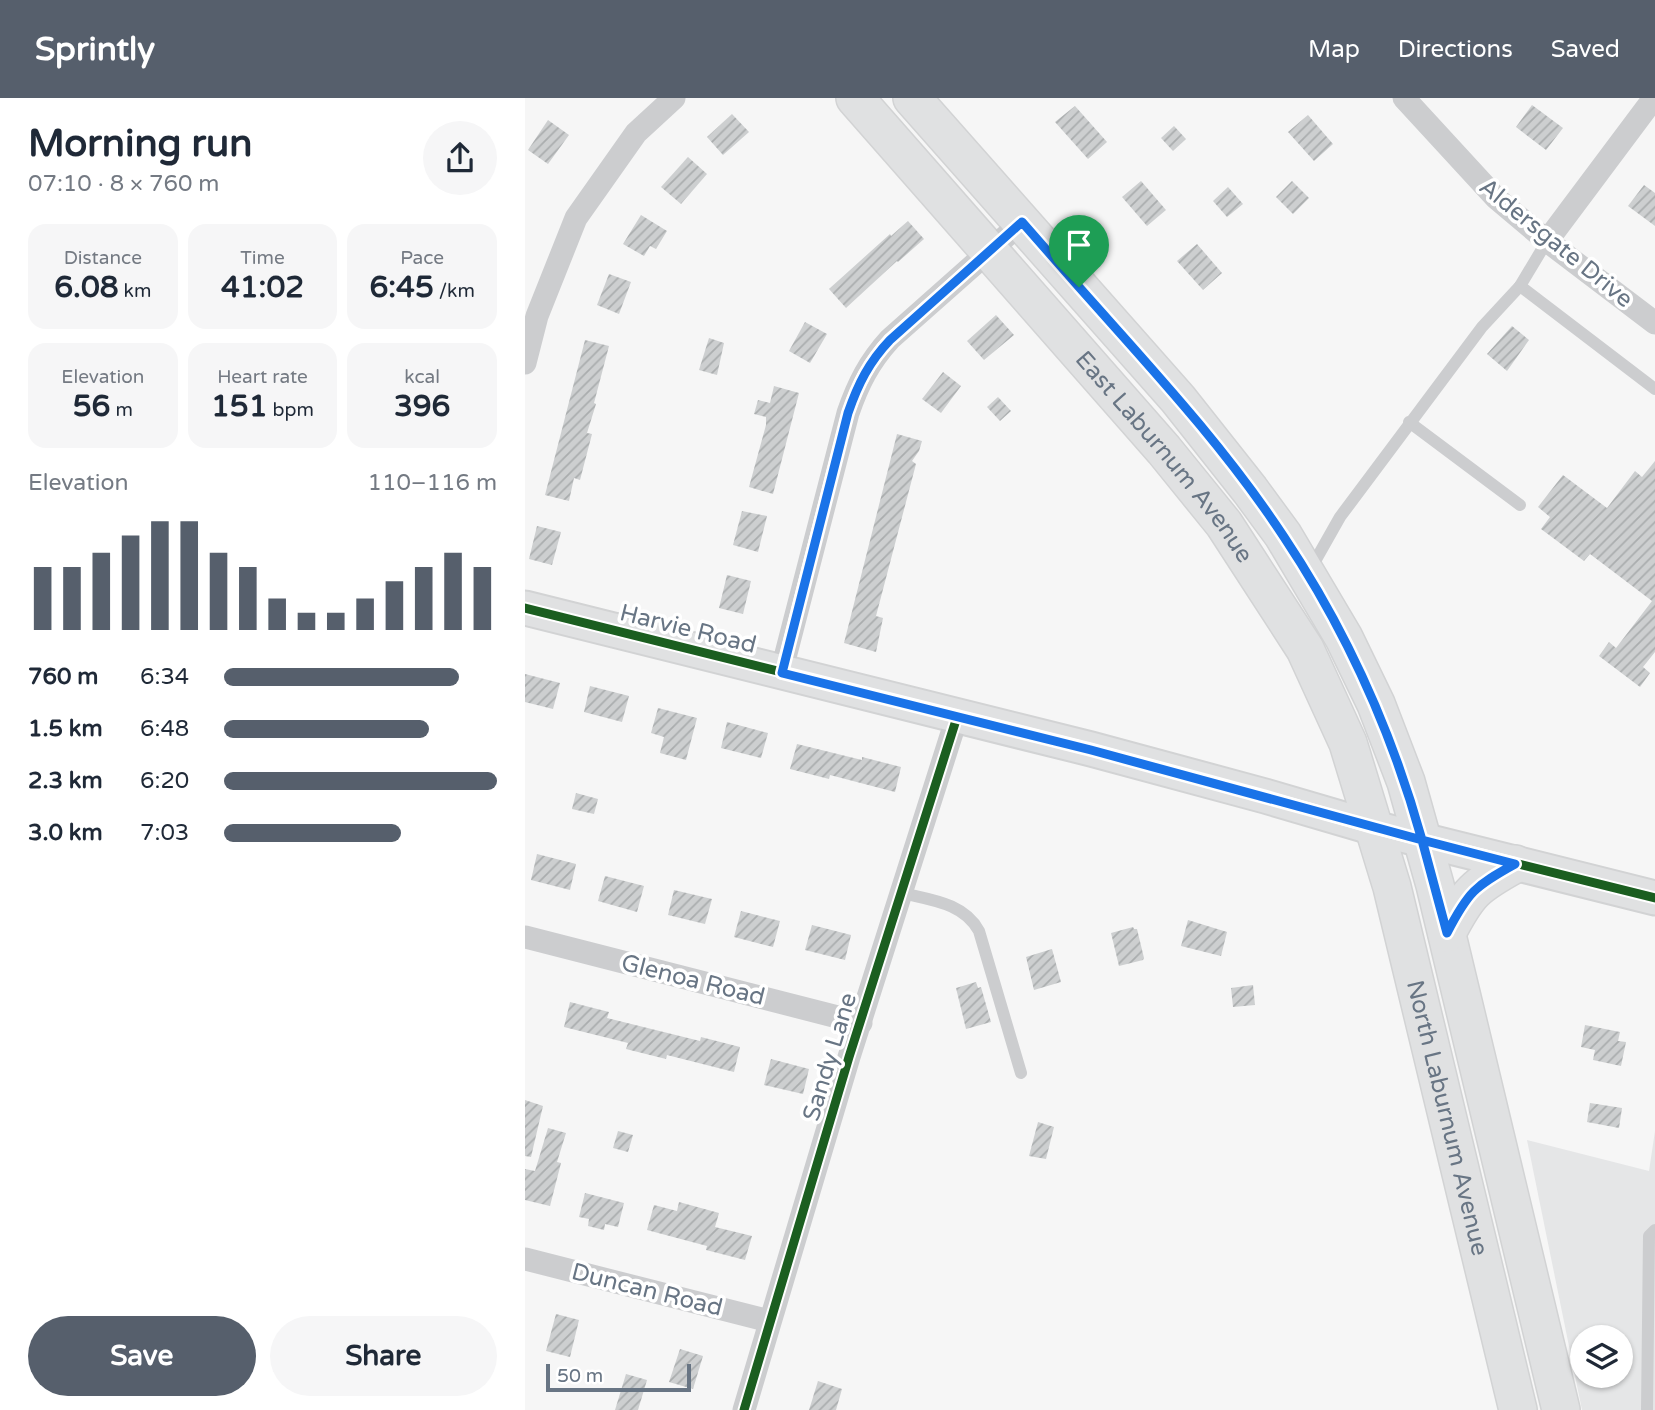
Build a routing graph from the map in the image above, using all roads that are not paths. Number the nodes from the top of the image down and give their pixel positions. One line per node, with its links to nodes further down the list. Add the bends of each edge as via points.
1 (674, 98): 11 (street, via 636,133 576,218 537,316)
2 (855, 98): 8 (main road, East Laburnum Avenue)
3 (912, 98): 6 (main road, East Laburnum Avenue)
4 (1404, 98): 7 (street, Aldersgate Drive, via 1496,198)
5 (1654, 98): 7 (street)
6 (1022, 222): 8 (street); 15 (main road, East Laburnum Avenue, via 1178,399 1250,490)
7 (1547, 241): 9 (lane); 10 (street, Aldersgate Drive)
8 (989, 251): 17 (street, via 890,340 858,383); 19 (main road, East Laburnum Avenue, via 1224,524 1305,649 1348,743)
9 (1520, 286): 12 (lane); 13 (lane, via 1482,327)
10 (1655, 323)
11 (525, 363)
12 (1655, 389)
13 (1409, 422): 14 (lane); 15 (lane, via 1341,517)
14 (1520, 505)
15 (1308, 574): 20 (main road, East Laburnum Avenue, via 1376,704)
16 (525, 608): 17 (street, Harvie Road)
17 (782, 673): 18 (street, Harvie Road)
18 (957, 717): 19 (street, Harvie Road); 22 (street, Sandy Lane)
19 (1374, 828): 20 (street, Harvie Road); 32 (main road, North Laburnum Avenue, via 1432,1047)
20 (1422, 840): 21 (street, Harvie Road); 24 (main road, North Laburnum Avenue)
21 (1515, 864): 23 (street, Harvie Road); 24 (main road, via 1470,893)
22 (902, 893): 26 (street, Sandy Lane); 27 (lane, via 952,906 973,921)
23 (1655, 898)
24 (1447, 933): 33 (main road, North Laburnum Avenue)
25 (525, 937): 26 (street, Glenoa Road)
26 (861, 1023): 30 (street, Sandy Lane)
27 (1021, 1073)
28 (1655, 1230): 34 (lane, via 1649,1236)
29 (525, 1259): 30 (street, Duncan Road)
30 (769, 1321): 31 (street, Sandy Lane)
31 (744, 1410)
32 (1518, 1410)
33 (1561, 1410)
34 (1647, 1410)

